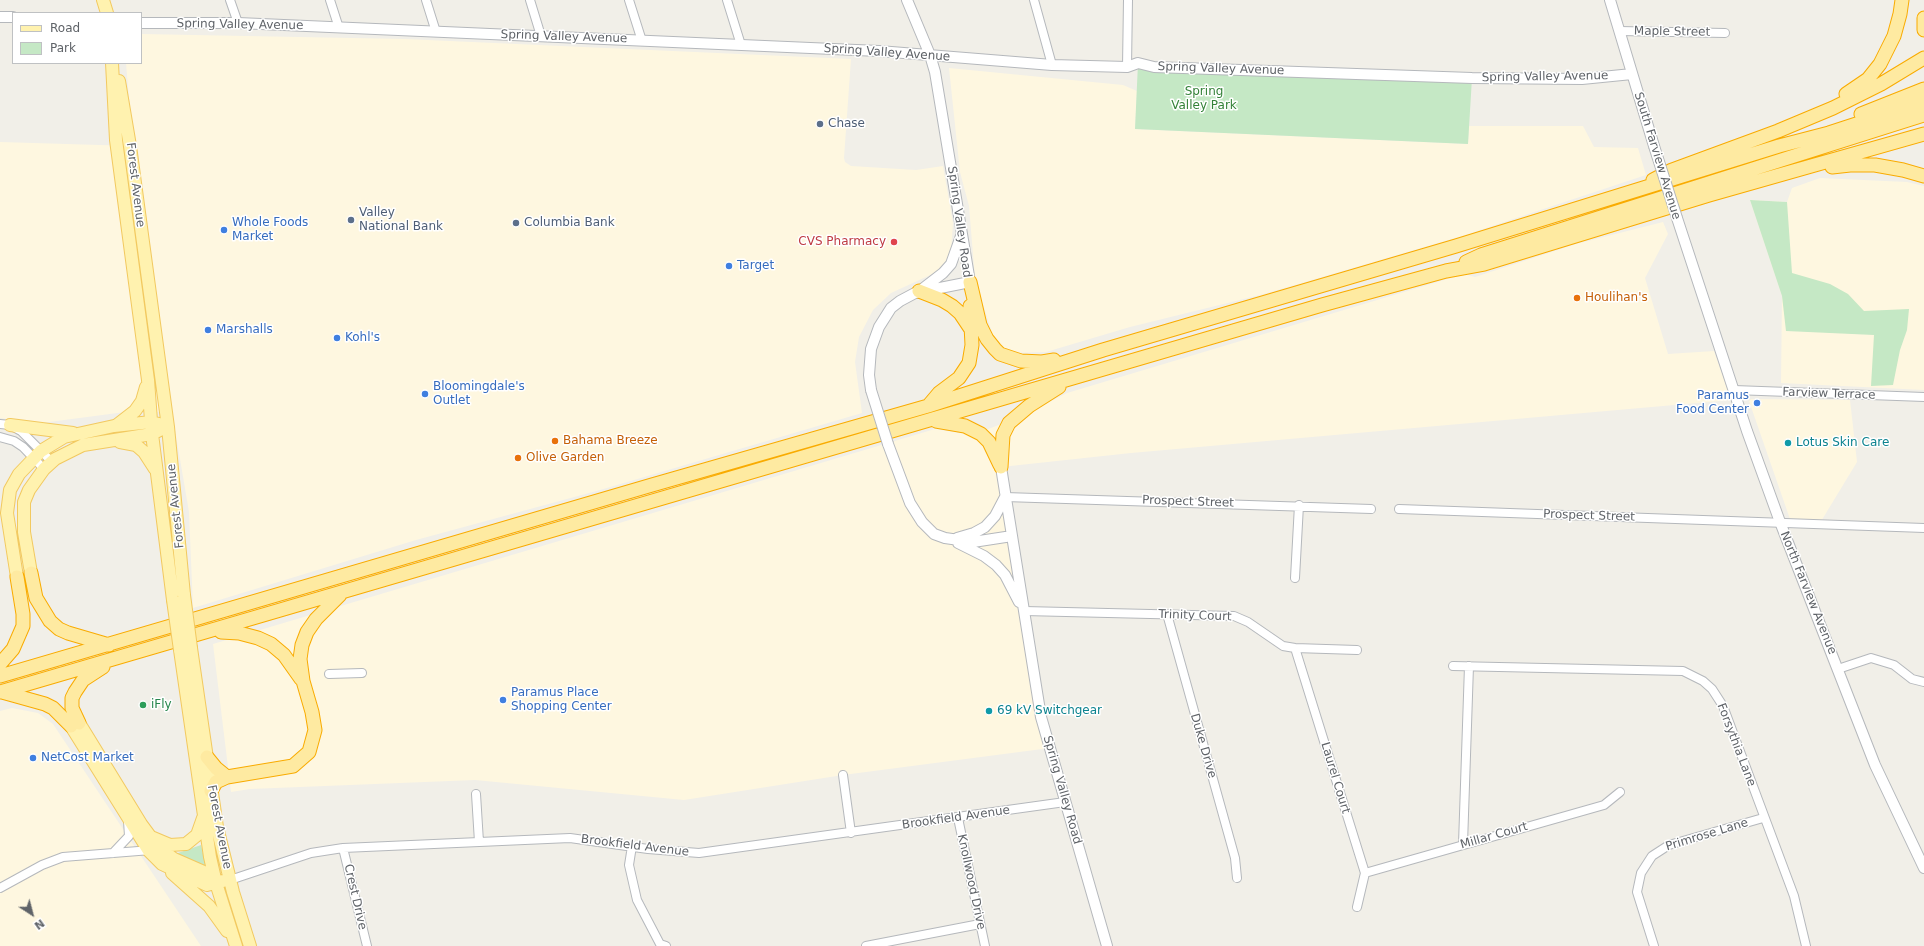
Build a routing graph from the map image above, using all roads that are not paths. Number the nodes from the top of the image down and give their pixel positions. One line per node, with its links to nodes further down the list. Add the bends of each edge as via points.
1 (103, 0): 13 (main road)
2 (230, 0): 18 (street)
3 (330, 0): 19 (street)
4 (426, 0): 22 (street)
5 (530, 0): 24 (street)
6 (629, 0): 25 (street)
7 (727, 0): 26 (street)
8 (907, 0): 27 (street, Spring Valley Road)
9 (1034, 0): 31 (street)
10 (1128, 0): 32 (street)
11 (1610, 0): 21 (street, South Farview Avenue)
12 (1902, 0): 37 (highway, via 1890,45 1868,79 1840,98)
13 (107, 12)
14 (0, 17): 15 (street)
15 (12, 17)
16 (1924, 18): 20 (highway)
17 (142, 23): 18 (street, Spring Valley Avenue)
18 (238, 24): 19 (street, Spring Valley Avenue)
19 (339, 28): 22 (street, Spring Valley Avenue)
20 (1924, 30)
21 (1619, 31): 23 (street, Maple Street); 33 (street, South Farview Avenue)
22 (436, 32): 24 (street, Spring Valley Avenue)
23 (1725, 34)
24 (541, 36): 25 (street, Spring Valley Avenue)
25 (642, 41): 26 (street, Spring Valley Avenue)
26 (741, 45): 27 (street, Spring Valley Avenue)
27 (930, 55): 31 (street, Spring Valley Avenue); 43 (street, Spring Valley Road)
28 (1924, 58): 37 (highway, via 1857,97)
29 (112, 64): 51 (main road, Forest Avenue, via 116,140)
30 (116, 64): 58 (main road, Forest Avenue, via 130,146)
31 (1052, 65): 32 (street, Spring Valley Avenue)
32 (1127, 67): 33 (street, Spring Valley Avenue, via 1138,62 1154,67 1472,78 1582,79)
33 (1632, 74): 47 (street, South Farview Avenue, bridge)
34 (1924, 89): 39 (highway)
35 (1924, 102): 39 (highway, via 1829,133)
36 (1924, 115): 44 (highway, via 1481,255)
37 (1778, 131): 42 (highway, via 1672,170)
38 (1924, 134): 40 (highway)
39 (1779, 146): 42 (highway)
40 (1794, 171): 41 (highway, via 1862,165 1889,167); 44 (highway, via 1484,264)
41 (1924, 176)
42 (1623, 194): 49 (highway)
43 (962, 230): 45 (street, Spring Valley Road); 46 (street, via 951,264)
44 (1446, 271): 50 (highway)
45 (970, 282): 46 (street, Spring Valley Road); 48 (highway); 49 (highway, via 980,325 990,344 1000,354 1021,361 1042,362)
46 (919, 291): 48 (highway, via 952,306); 74 (street, Spring Valley Road, bridge, via 900,300 882,319 871,349 869,375 871,390 898,474 918,516 934,534)
47 (1707, 312): 52 (street, North Farview Avenue)
48 (970, 328): 54 (highway, via 972,351 966,369)
49 (1103, 350): 54 (highway)
50 (1072, 378): 55 (highway); 65 (highway, via 1008,423 1003,435)
51 (148, 380): 57 (main road, via 142,401 135,411); 59 (main road, Forest Avenue)
52 (1734, 390): 53 (street, Farview Terrace); 71 (street, North Farview Avenue)
53 (1924, 398)
54 (928, 406): 83 (highway)
55 (930, 421): 65 (highway, via 951,423 976,431 989,442); 78 (highway)
56 (5, 424): 60 (main road); 63 (street, via 21,431)
57 (114, 426): 59 (main road); 60 (main road)
58 (168, 427): 59 (main road); 79 (main road, Forest Avenue)
59 (152, 428): 62 (main road); 66 (main road, Forest Avenue)
60 (76, 434): 63 (main road, via 64,437)
61 (0, 437): 63 (street, via 14,441)
62 (113, 440): 64 (main road, via 84,445); 66 (main road, via 136,445)
63 (38, 454): 64 (street); 76 (main road, via 19,474 10,490 7,513)
64 (47, 465): 75 (main road, via 29,490 24,502 24,532)
65 (1001, 467): 67 (street, Spring Valley Road)
66 (157, 471): 79 (main road, Forest Avenue)
67 (1005, 497): 68 (street, Prospect Street); 73 (street, Spring Valley Road); 74 (street, via 995,516 985,527 974,533)
68 (1299, 505): 69 (street, Prospect Street); 77 (street)
69 (1371, 508)
70 (1399, 509): 71 (street, Prospect Street)
71 (1780, 522): 72 (street, Prospect Street); 91 (street, North Farview Avenue)
72 (1924, 528)
73 (1012, 536): 74 (street, Spring Valley Road, via 981,541); 80 (street, Spring Valley Road)
74 (949, 539): 80 (street, via 984,556 996,565 1005,575)
75 (31, 573): 83 (highway, via 36,598 50,621 68,633)
76 (17, 577): 88 (highway, via 23,626 13,649)
77 (1295, 578)
78 (343, 593): 82 (highway); 95 (highway, via 322,612 307,632 300,659)
79 (179, 598): 85 (main road, Forest Avenue, bridge)
80 (1024, 611): 81 (street, Trinity Court); 105 (street, Spring Valley Road, via 1041,717)
81 (1167, 614): 84 (street, Trinity Court, via 1242,618 1276,642); 121 (street, Duke Drive, via 1235,858)
82 (209, 632): 87 (highway); 95 (highway, via 239,633 265,641 284,654)
83 (109, 644): 94 (highway)
84 (1294, 648): 86 (street, Trinity Court); 120 (street, Laurel Court)
85 (186, 649): 99 (main road, Forest Avenue); 106 (main road, Forest Avenue)
86 (1357, 650)
87 (119, 657): 97 (highway); 98 (highway, via 78,684 72,698)
88 (0, 664)
89 (1453, 666): 90 (street, Forsythia Lane)
90 (1469, 666): 108 (street, Forsythia Lane, via 1682,671 1693,675 1712,689 1723,706); 113 (street)
91 (1838, 669): 96 (street, via 1871,658 1894,665 1912,679); 119 (street, North Farview Avenue, via 1875,765)
92 (362, 673): 93 (street)
93 (329, 674)
94 (0, 676)
95 (302, 681): 101 (highway, via 315,730 310,752 293,766 284,769)
96 (1924, 682)
97 (0, 692): 98 (highway, via 45,704)
98 (75, 724): 109 (main road, Forest Avenue); 111 (main road, Forest Avenue)
99 (207, 757): 101 (highway); 102 (main road, Forest Avenue)
100 (843, 775): 110 (street)
101 (227, 777): 102 (highway, via 216,782)
102 (211, 791): 122 (main road, Forest Avenue)
103 (1620, 792): 113 (street, Millar Court, via 1604,805)
104 (476, 794): 112 (street)
105 (1065, 802): 107 (street, Brookfield Avenue); 133 (street, Spring Valley Road)
106 (204, 815): 111 (main road, via 197,835 186,844 170,845); 123 (main road, Forest Avenue)
107 (958, 818): 110 (street, Brookfield Avenue); 126 (street, Knollwood Drive)
108 (1764, 818): 134 (street, Primrose Lane, via 1669,845 1652,856 1641,873 1637,892); 135 (street, Forsythia Lane, via 1794,896)
109 (128, 820): 116 (main road, Forest Avenue); 117 (street, via 129,836)
110 (851, 833): 114 (street, Brookfield Avenue, via 699,853)
111 (150, 836): 116 (main road, Forest Avenue)
112 (479, 842): 114 (street, Brookfield Avenue, via 570,838); 115 (street, Brookfield Avenue)
113 (1462, 844): 120 (street, Millar Court, via 1420,859)
114 (632, 846): 128 (street, via 629,865 637,900)
115 (343, 848): 122 (street, Brookfield Avenue, via 311,853); 130 (street, Crest Drive)
116 (153, 849): 117 (street); 118 (main road, Forest Avenue); 123 (main road, Forest Avenue, via 206,873)
117 (113, 853): 124 (street, via 63,857 42,865)
118 (162, 864): 123 (main road, Forest Avenue, via 207,885); 127 (main road, via 209,906)
119 (1924, 868)
120 (1365, 873): 125 (street)
121 (1237, 878)
122 (230, 880): 123 (main road); 129 (main road, Forest Avenue)
123 (216, 883): 127 (main road, Forest Avenue)
124 (0, 888)
125 (1357, 907)
126 (980, 924): 131 (street); 132 (street, Knollwood Drive)
127 (235, 945)
128 (661, 945)
129 (250, 946)
130 (367, 946)
131 (866, 946)
132 (985, 946)
133 (1107, 946)
134 (1654, 946)
135 (1806, 946)

